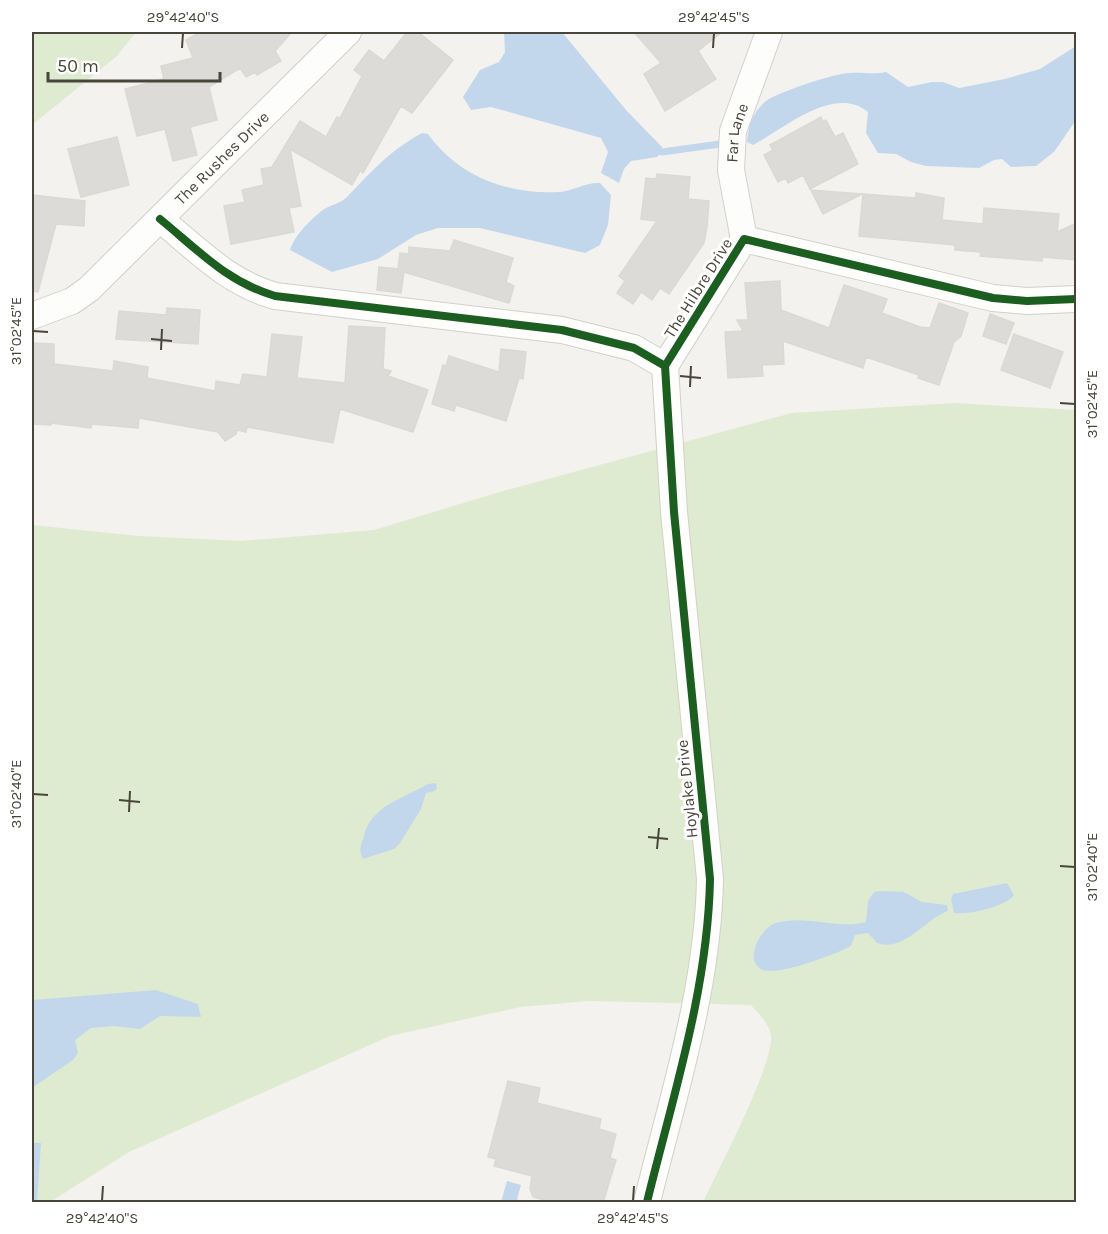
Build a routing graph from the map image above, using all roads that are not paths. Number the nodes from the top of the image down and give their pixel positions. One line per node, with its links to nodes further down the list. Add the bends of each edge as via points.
1 (348, 32): 3 (street, The Rushes Drive)
2 (769, 32): 4 (street, Far Lane, via 732,143)
3 (160, 219): 6 (street, The Rushes Drive, via 89,289 72,301); 7 (street, via 235,281 275,296 562,330 634,348)
4 (744, 239): 5 (street, The Hilbre Drive, via 993,298); 7 (street, The Hilbre Drive)
5 (1077, 298)
6 (32, 316)
7 (665, 366): 8 (street, Hoylake Drive, via 674,512 710,879 703,975)
8 (647, 1203)

